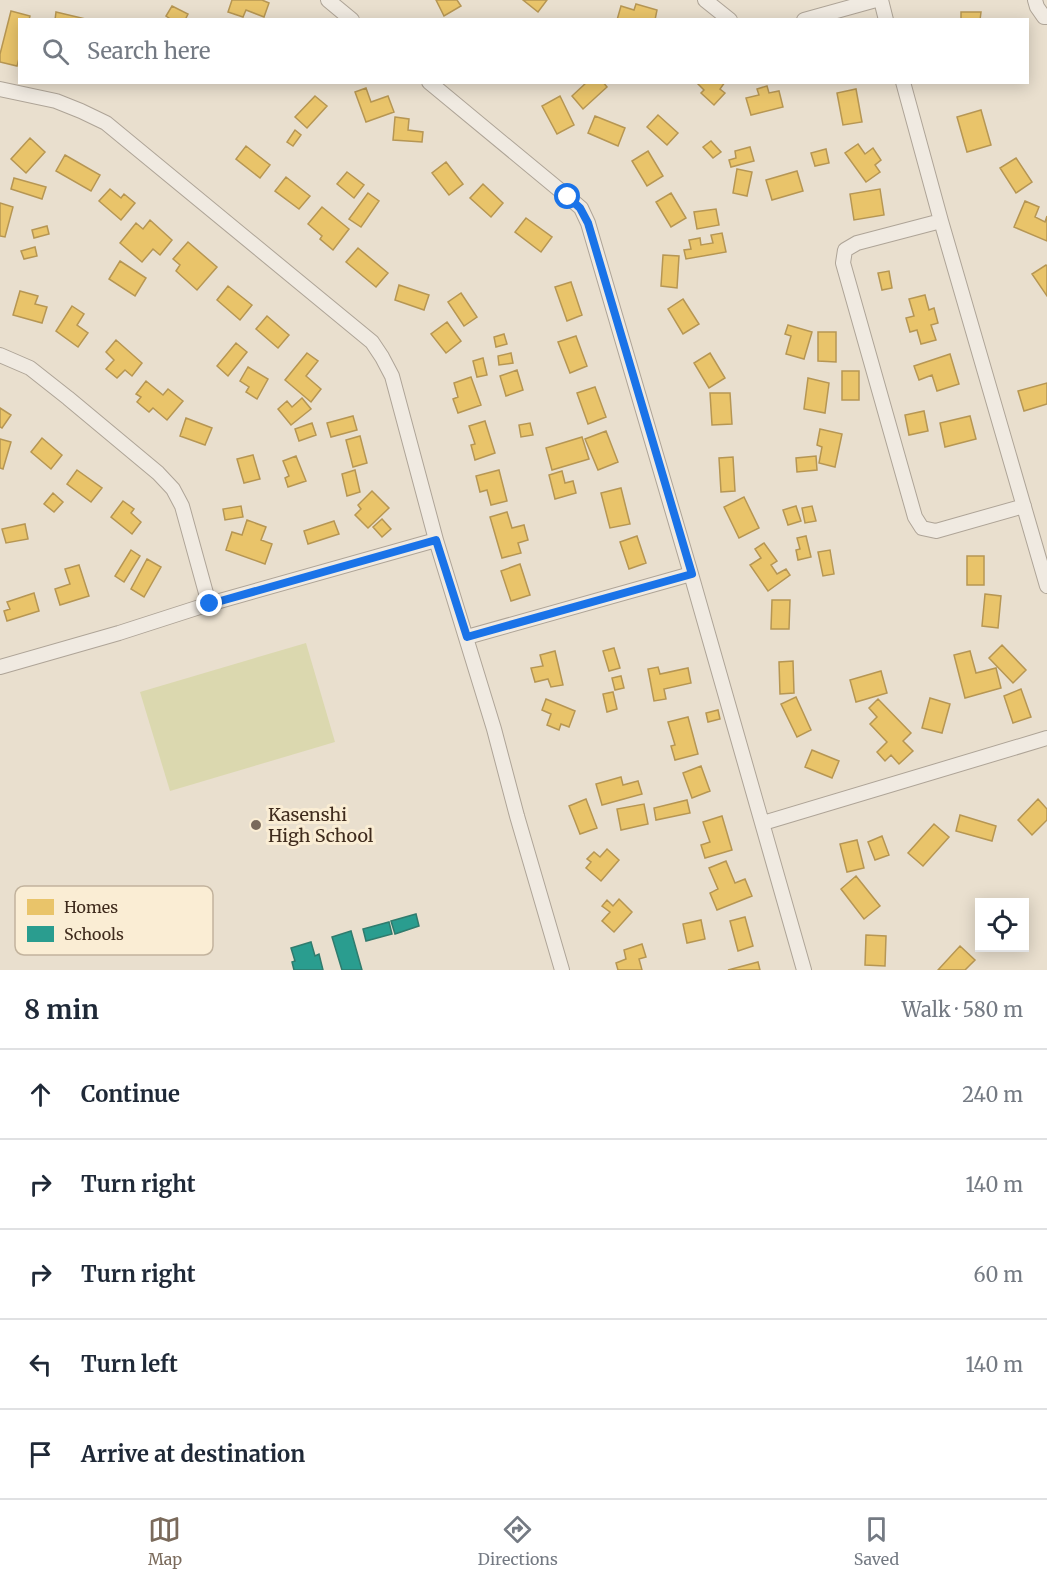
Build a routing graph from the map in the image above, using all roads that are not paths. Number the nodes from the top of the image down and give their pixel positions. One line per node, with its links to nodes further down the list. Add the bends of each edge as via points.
1 (328, 0): 7 (street)
2 (705, 0): 8 (street)
3 (876, 0): 9 (street)
4 (881, 0): 10 (street)
5 (1035, 0): 6 (street)
6 (1047, 17)
7 (350, 18)
8 (728, 18)
9 (811, 18)
10 (886, 18)
11 (431, 84): 18 (street, via 568,197 588,223)
12 (904, 84): 14 (street)
13 (0, 89): 17 (street, via 56,101 106,123 372,342 392,376)
14 (941, 221): 16 (street); 16 (street, via 857,243 845,250 843,262 915,517 922,528 936,531)
15 (0, 356): 20 (street, via 30,368 173,489 182,506)
16 (1024, 506): 19 (street)
17 (436, 540): 20 (street); 21 (street)
18 (692, 574): 21 (street); 24 (street)
19 (1047, 586)
20 (210, 604): 22 (street)
21 (467, 637): 25 (street)
22 (0, 667)
23 (1047, 738): 24 (street)
24 (763, 823): 26 (street)
25 (562, 970)
26 (804, 970)

